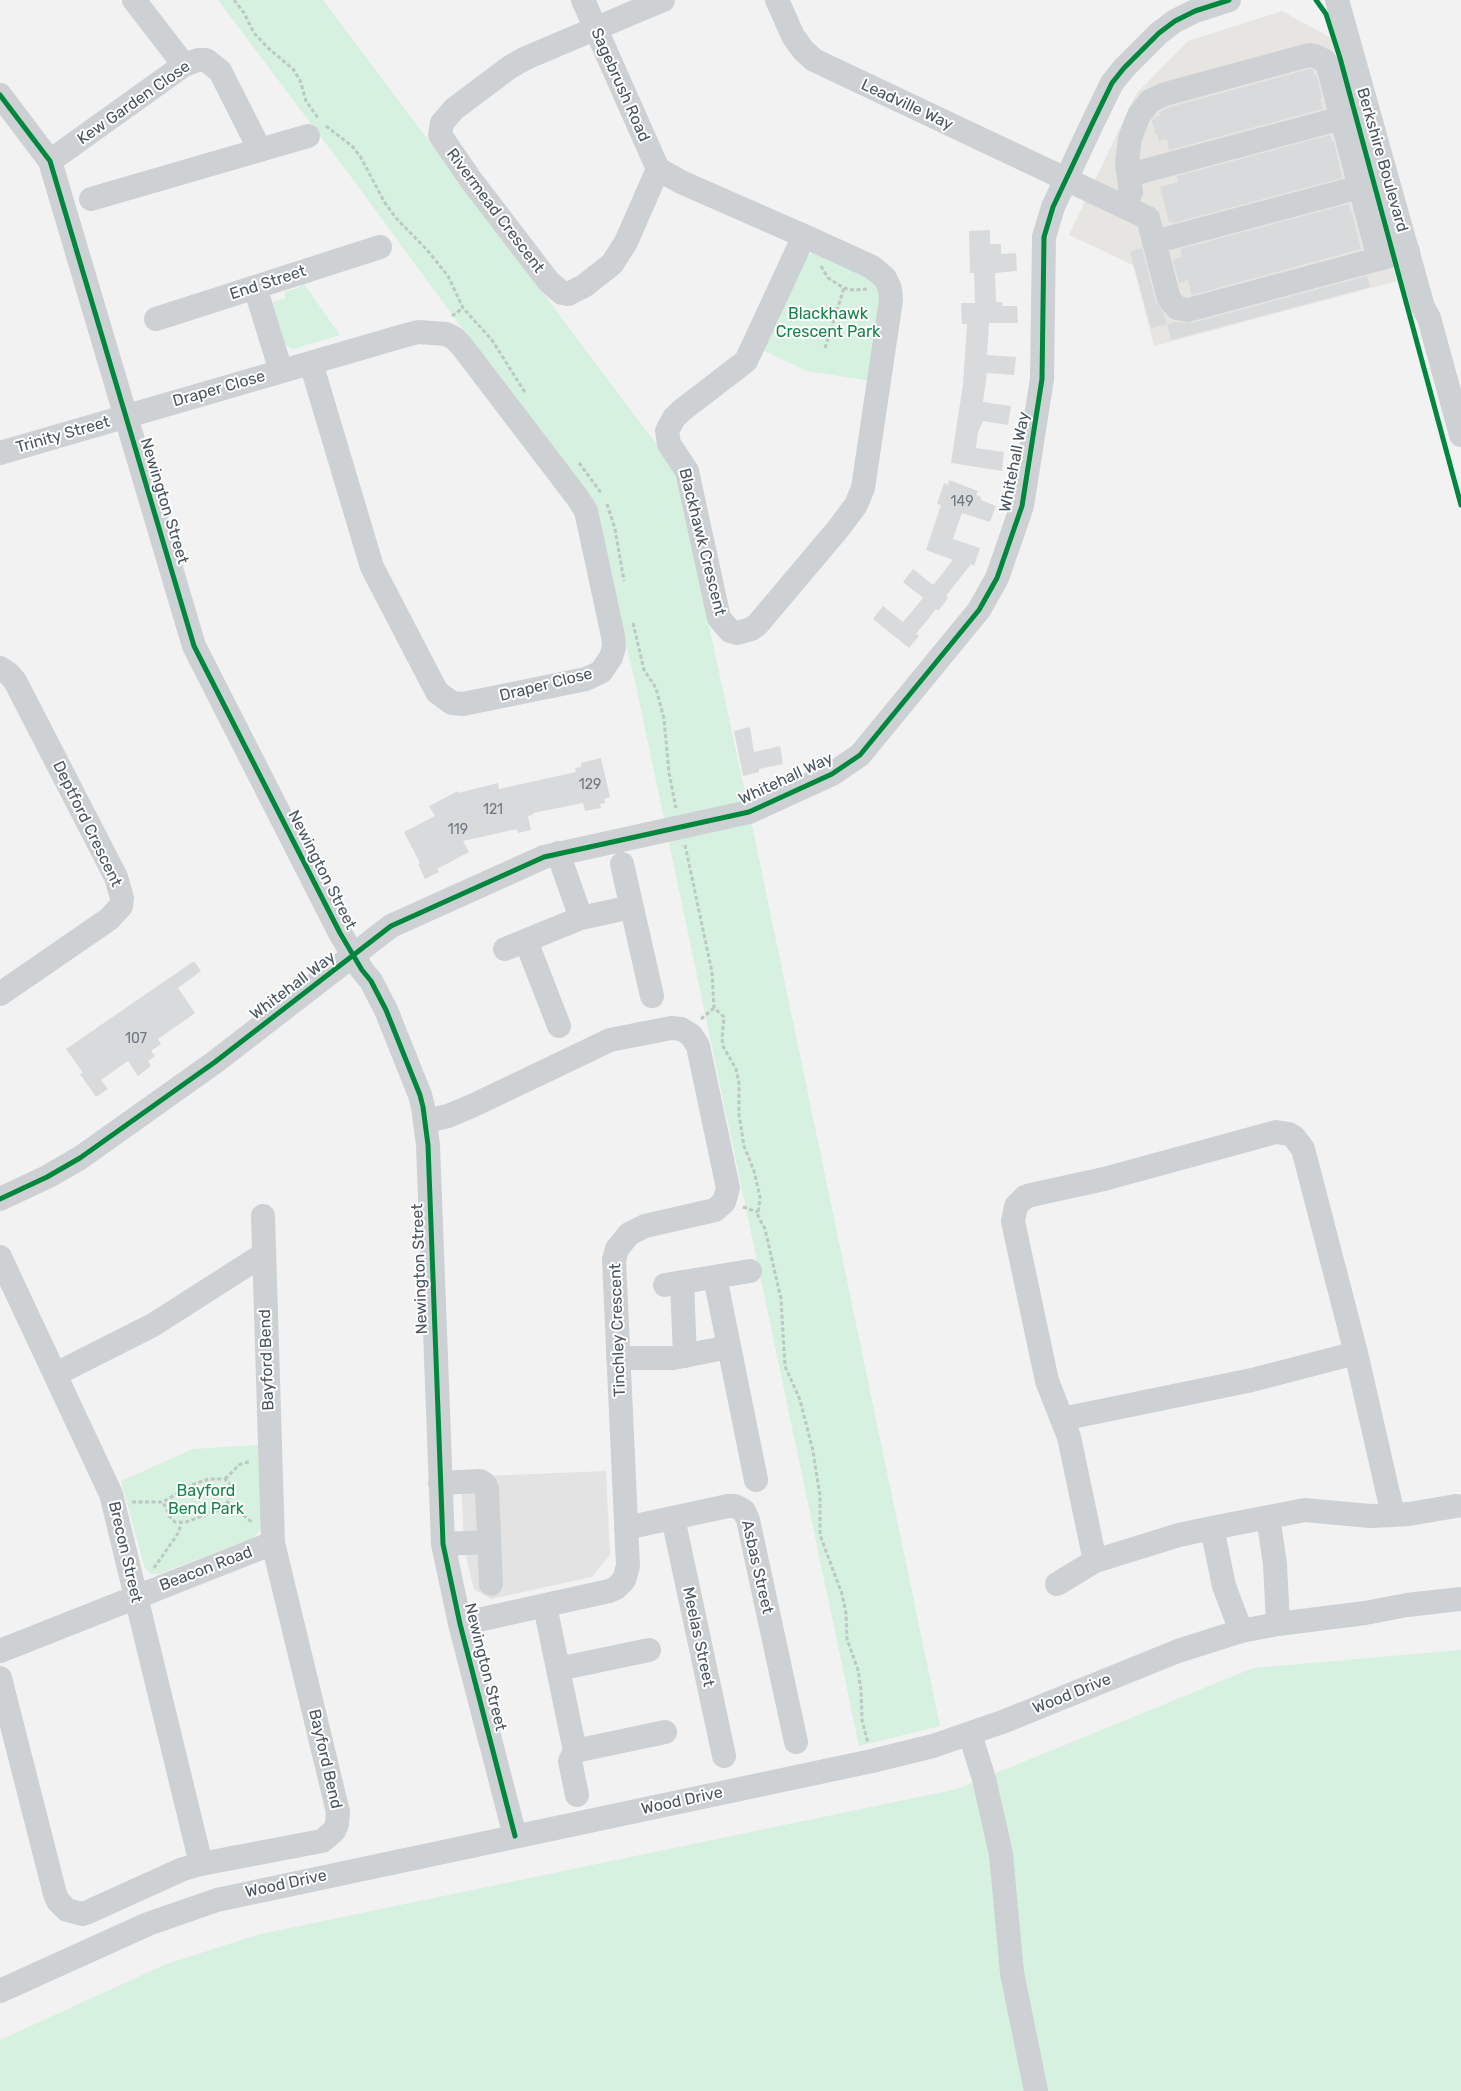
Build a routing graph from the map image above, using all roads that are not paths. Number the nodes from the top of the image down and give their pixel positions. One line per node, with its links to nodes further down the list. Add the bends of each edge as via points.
1 (134, 0): 9 (street)
2 (583, 0): 8 (street, Sagebrush Road)
3 (663, 0): 8 (street, Rivermead Crescent)
4 (777, 0): 17 (street, Leadville Way, via 793,36 814,60)
5 (1229, 0): 17 (street, Whitehall Way, via 1175,21 1124,68 1112,83)
6 (1337, 0): 24 (street, Berkshire Boulevard)
7 (1351, 0): 27 (street, Berkshire Boulevard, via 1432,304)
8 (596, 29): 15 (street, Sagebrush Road); 15 (street, Rivermead Crescent, via 510,67 454,109 442,123 440,135 470,180 549,282 568,294 612,264 626,242)
9 (184, 65): 13 (street, Kew Garden Close, via 206,60 220,71); 14 (street, Kew Garden Close)
10 (0, 95): 14 (street, Newington Street)
11 (1342, 118): 16 (street); 16 (street, via 1328,66 1315,56 1203,83 1160,96 1146,105 1130,138); 18 (street)
12 (308, 136): 13 (street)
13 (260, 150): 19 (street)
14 (50, 161): 31 (street, Newington Street)
15 (658, 170): 21 (street, Blackhawk Crescent)
16 (1129, 175): 20 (street, via 1130,196 1123,202)
17 (1065, 179): 20 (street, Leadville Way); 35 (street, Whitehall Way, via 1044,237 1042,379 1024,494 997,578 979,610 866,748 832,774 739,815)
18 (1360, 187): 22 (street); 25 (street)
19 (90, 199)
20 (1114, 202): 22 (street, Leadville Way, via 1148,218)
21 (804, 236): 21 (street, Blackhawk Crescent, via 872,267 885,278 890,289 863,488 856,505 838,529 757,625 737,633 730,631 719,618 687,470 669,444 667,432 681,411 746,361)
22 (1154, 242): 25 (street, via 1169,299 1183,310)
23 (380, 247): 26 (street, End Street)
24 (1408, 251): 25 (street); 27 (street, Berkshire Boulevard)
25 (1379, 259)
26 (255, 287): 28 (street, End Street); 30 (street)
27 (1429, 318): 32 (street, Berkshire Boulevard)
28 (156, 319)
29 (312, 363): 29 (street, Draper Close, via 372,568 437,692 452,703 463,704 586,679 600,672 614,647 586,511 462,345 446,334 418,332); 30 (street, Draper Close)
30 (281, 371): 31 (street, Draper Close)
31 (126, 417): 33 (street, Trinity Street); 39 (street, Newington Street, via 194,646)
32 (1461, 435)
33 (0, 453)
34 (0, 668): 40 (street, Deptford Crescent, via 15,681 116,878 122,898 121,906 109,919)
35 (558, 853): 38 (street); 39 (street, Whitehall Way, via 531,862 391,926)
36 (622, 864): 37 (street)
37 (631, 907): 38 (street); 41 (street)
38 (581, 918): 42 (street, via 515,945)
39 (353, 956): 43 (street, Newington Street, via 386,1010 420,1096); 44 (street, Whitehall Way, via 215,1062 80,1158)
40 (3, 984)
41 (652, 996)
42 (560, 1026)
43 (426, 1121): 53 (street, Tinchley Crescent, via 474,1105 610,1040 676,1028 691,1035 698,1046 727,1180 727,1195 715,1210 645,1226 623,1240 614,1260); 57 (street, Newington Street)
44 (0, 1199)
45 (263, 1216): 46 (street, Bayford Bend)
46 (264, 1254): 54 (street, via 153,1325); 65 (street, Bayford Bend)
47 (0, 1257): 54 (street, Brecon Street)
48 (750, 1271): 49 (street)
49 (715, 1277): 50 (street); 52 (street, via 674,1284)
50 (729, 1347): 52 (street); 56 (street)
51 (1356, 1353): 55 (street, via 1252,1380); 55 (street, via 1303,1149 1289,1134 1276,1132 1104,1179 1031,1195 1016,1206 1013,1221 1047,1381); 59 (street)
52 (685, 1356): 53 (street)
53 (618, 1358): 62 (street, Tinchley Crescent)
54 (56, 1374): 70 (street, Brecon Street, via 108,1484)
55 (1062, 1419): 67 (street, via 1069,1437)
56 (756, 1480)
57 (440, 1483): 64 (street, via 480,1481 485,1484); 66 (street, Newington Street)
58 (1456, 1506): 59 (street)
59 (1393, 1515): 60 (street, via 1305,1510)
60 (1268, 1517): 63 (street); 76 (street, via 1275,1564)
61 (673, 1518): 62 (street, Asbas Street); 84 (street, Asbas Street, via 728,1506 740,1508 747,1515); 86 (street, Meelas Street)
62 (626, 1528): 72 (street, Tinchley Crescent, via 628,1566 620,1584 609,1591)
63 (1212, 1528): 67 (street, via 1179,1534); 77 (street, via 1224,1586)
64 (488, 1542): 66 (street); 68 (street)
65 (273, 1543): 70 (street, Beacon Road); 89 (street, Bayford Bend, via 338,1812 338,1824 322,1841)
66 (443, 1544): 75 (street, Newington Street)
67 (1095, 1562): 69 (street)
68 (491, 1584)
69 (1057, 1584)
70 (139, 1595): 79 (street, Beacon Road); 89 (street, Brecon Street)
71 (1461, 1600): 73 (street, Wood Drive)
72 (545, 1606): 75 (street, Tinchley Crescent); 80 (street)
73 (1365, 1613): 74 (street, Wood Drive, via 1418,1621); 76 (street, Wood Drive)
74 (1461, 1616)
75 (460, 1624): 88 (street, Newington Street)
76 (1278, 1624): 77 (street, Wood Drive)
77 (1241, 1631): 83 (street, Wood Drive, via 1178,1652)
78 (649, 1650): 80 (street)
79 (0, 1651)
80 (558, 1669): 85 (street)
81 (0, 1678): 89 (street, Bayford Bend, via 55,1894 62,1906 75,1913 88,1912)
82 (665, 1732): 85 (street)
83 (970, 1734): 88 (street, Wood Drive, via 872,1761); 91 (street, via 984,1779 1000,1854 1012,1973)
84 (796, 1742)
85 (575, 1751): 87 (street, via 570,1761)
86 (724, 1756)
87 (577, 1795)
88 (515, 1836): 90 (street, Wood Drive, via 217,1900 148,1924)
89 (201, 1864)
90 (0, 1991)
91 (1036, 2091)

